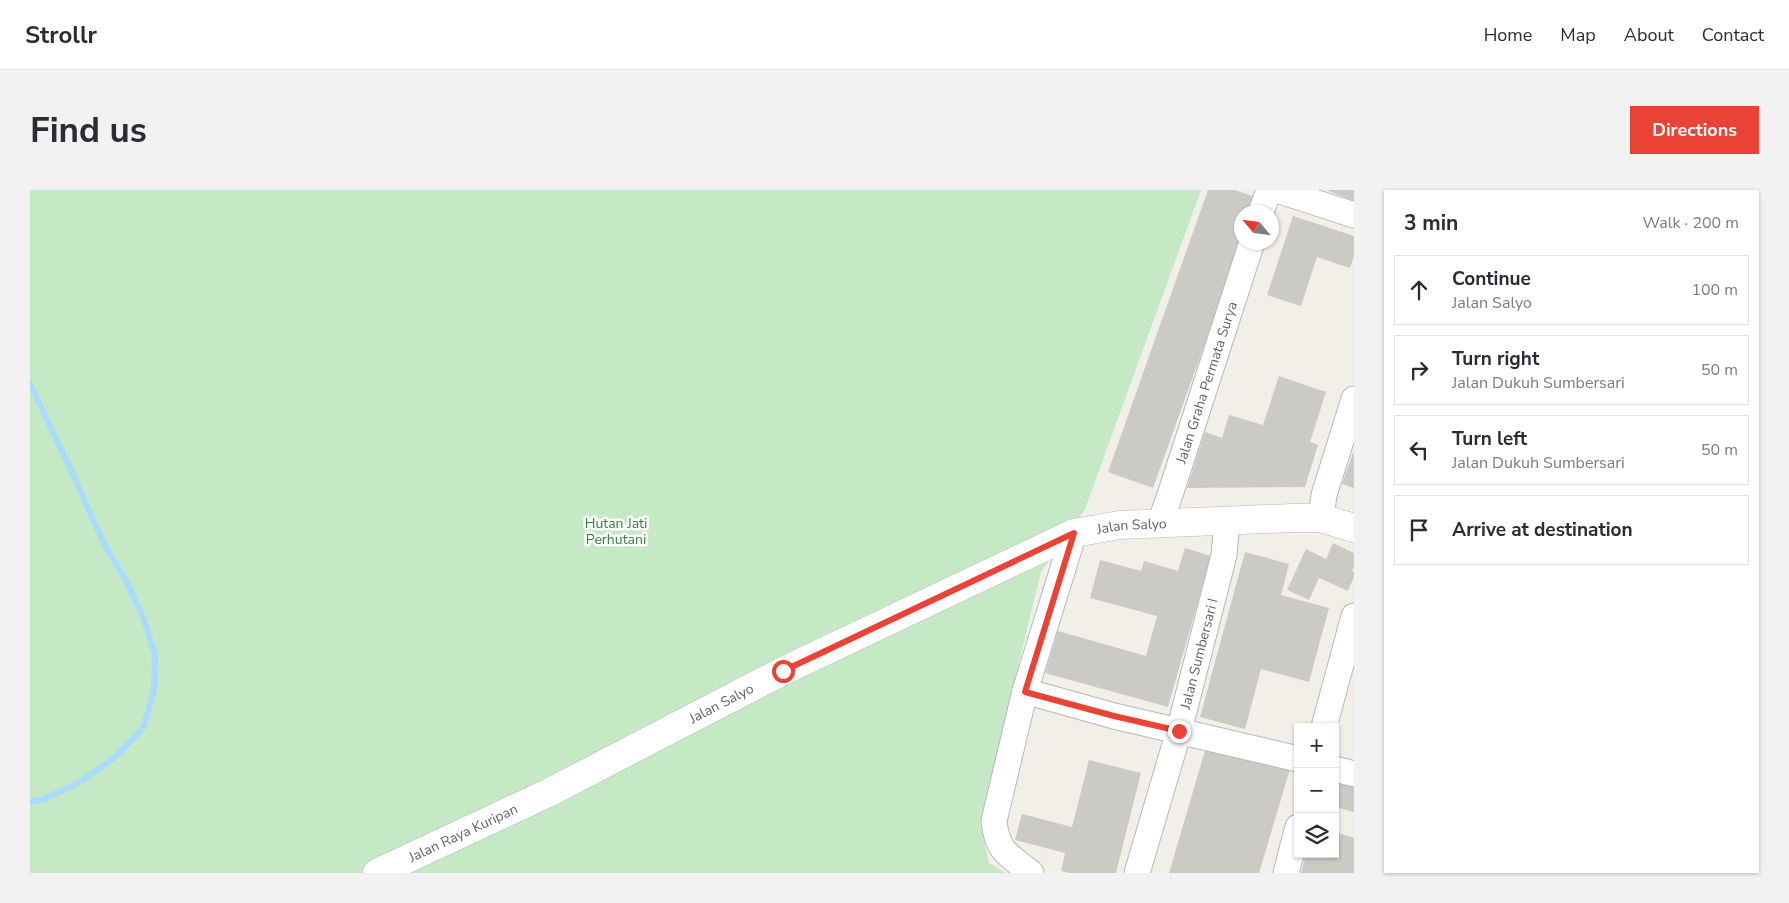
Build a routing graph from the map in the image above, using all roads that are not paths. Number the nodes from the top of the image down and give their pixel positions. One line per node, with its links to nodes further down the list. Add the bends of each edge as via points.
1 (1269, 190): 3 (street)
2 (1277, 190): 4 (street)
3 (1264, 205)
4 (1354, 215)
5 (1249, 250): 9 (street, Jalan Graha Permata Surya)
6 (1354, 399): 7 (street)
7 (1322, 506): 8 (street, Jalan Salyo); 10 (street, Jalan Salyo)
8 (1227, 520): 9 (street, Jalan Salyo); 15 (street, Jalan Sumbersari I, via 1224,556)
9 (1160, 523): 11 (street, Jalan Salyo, via 1120,525)
10 (1354, 528)
11 (1074, 533): 13 (street); 19 (street, Jalan Salyo, via 783,671)
12 (1354, 616): 14 (street)
13 (1025, 692): 15 (street); 22 (street, via 994,821 995,835 1002,850)
14 (1325, 723)
15 (1179, 731): 16 (street); 23 (street, Jalan Sumbersari I)
16 (1294, 758)
17 (1339, 770): 18 (street)
18 (1354, 774)
19 (548, 792): 21 (street, Jalan Raya Kuripan)
20 (1294, 842): 24 (street)
21 (377, 873)
22 (1031, 873)
23 (1137, 873)
24 (1286, 873)

